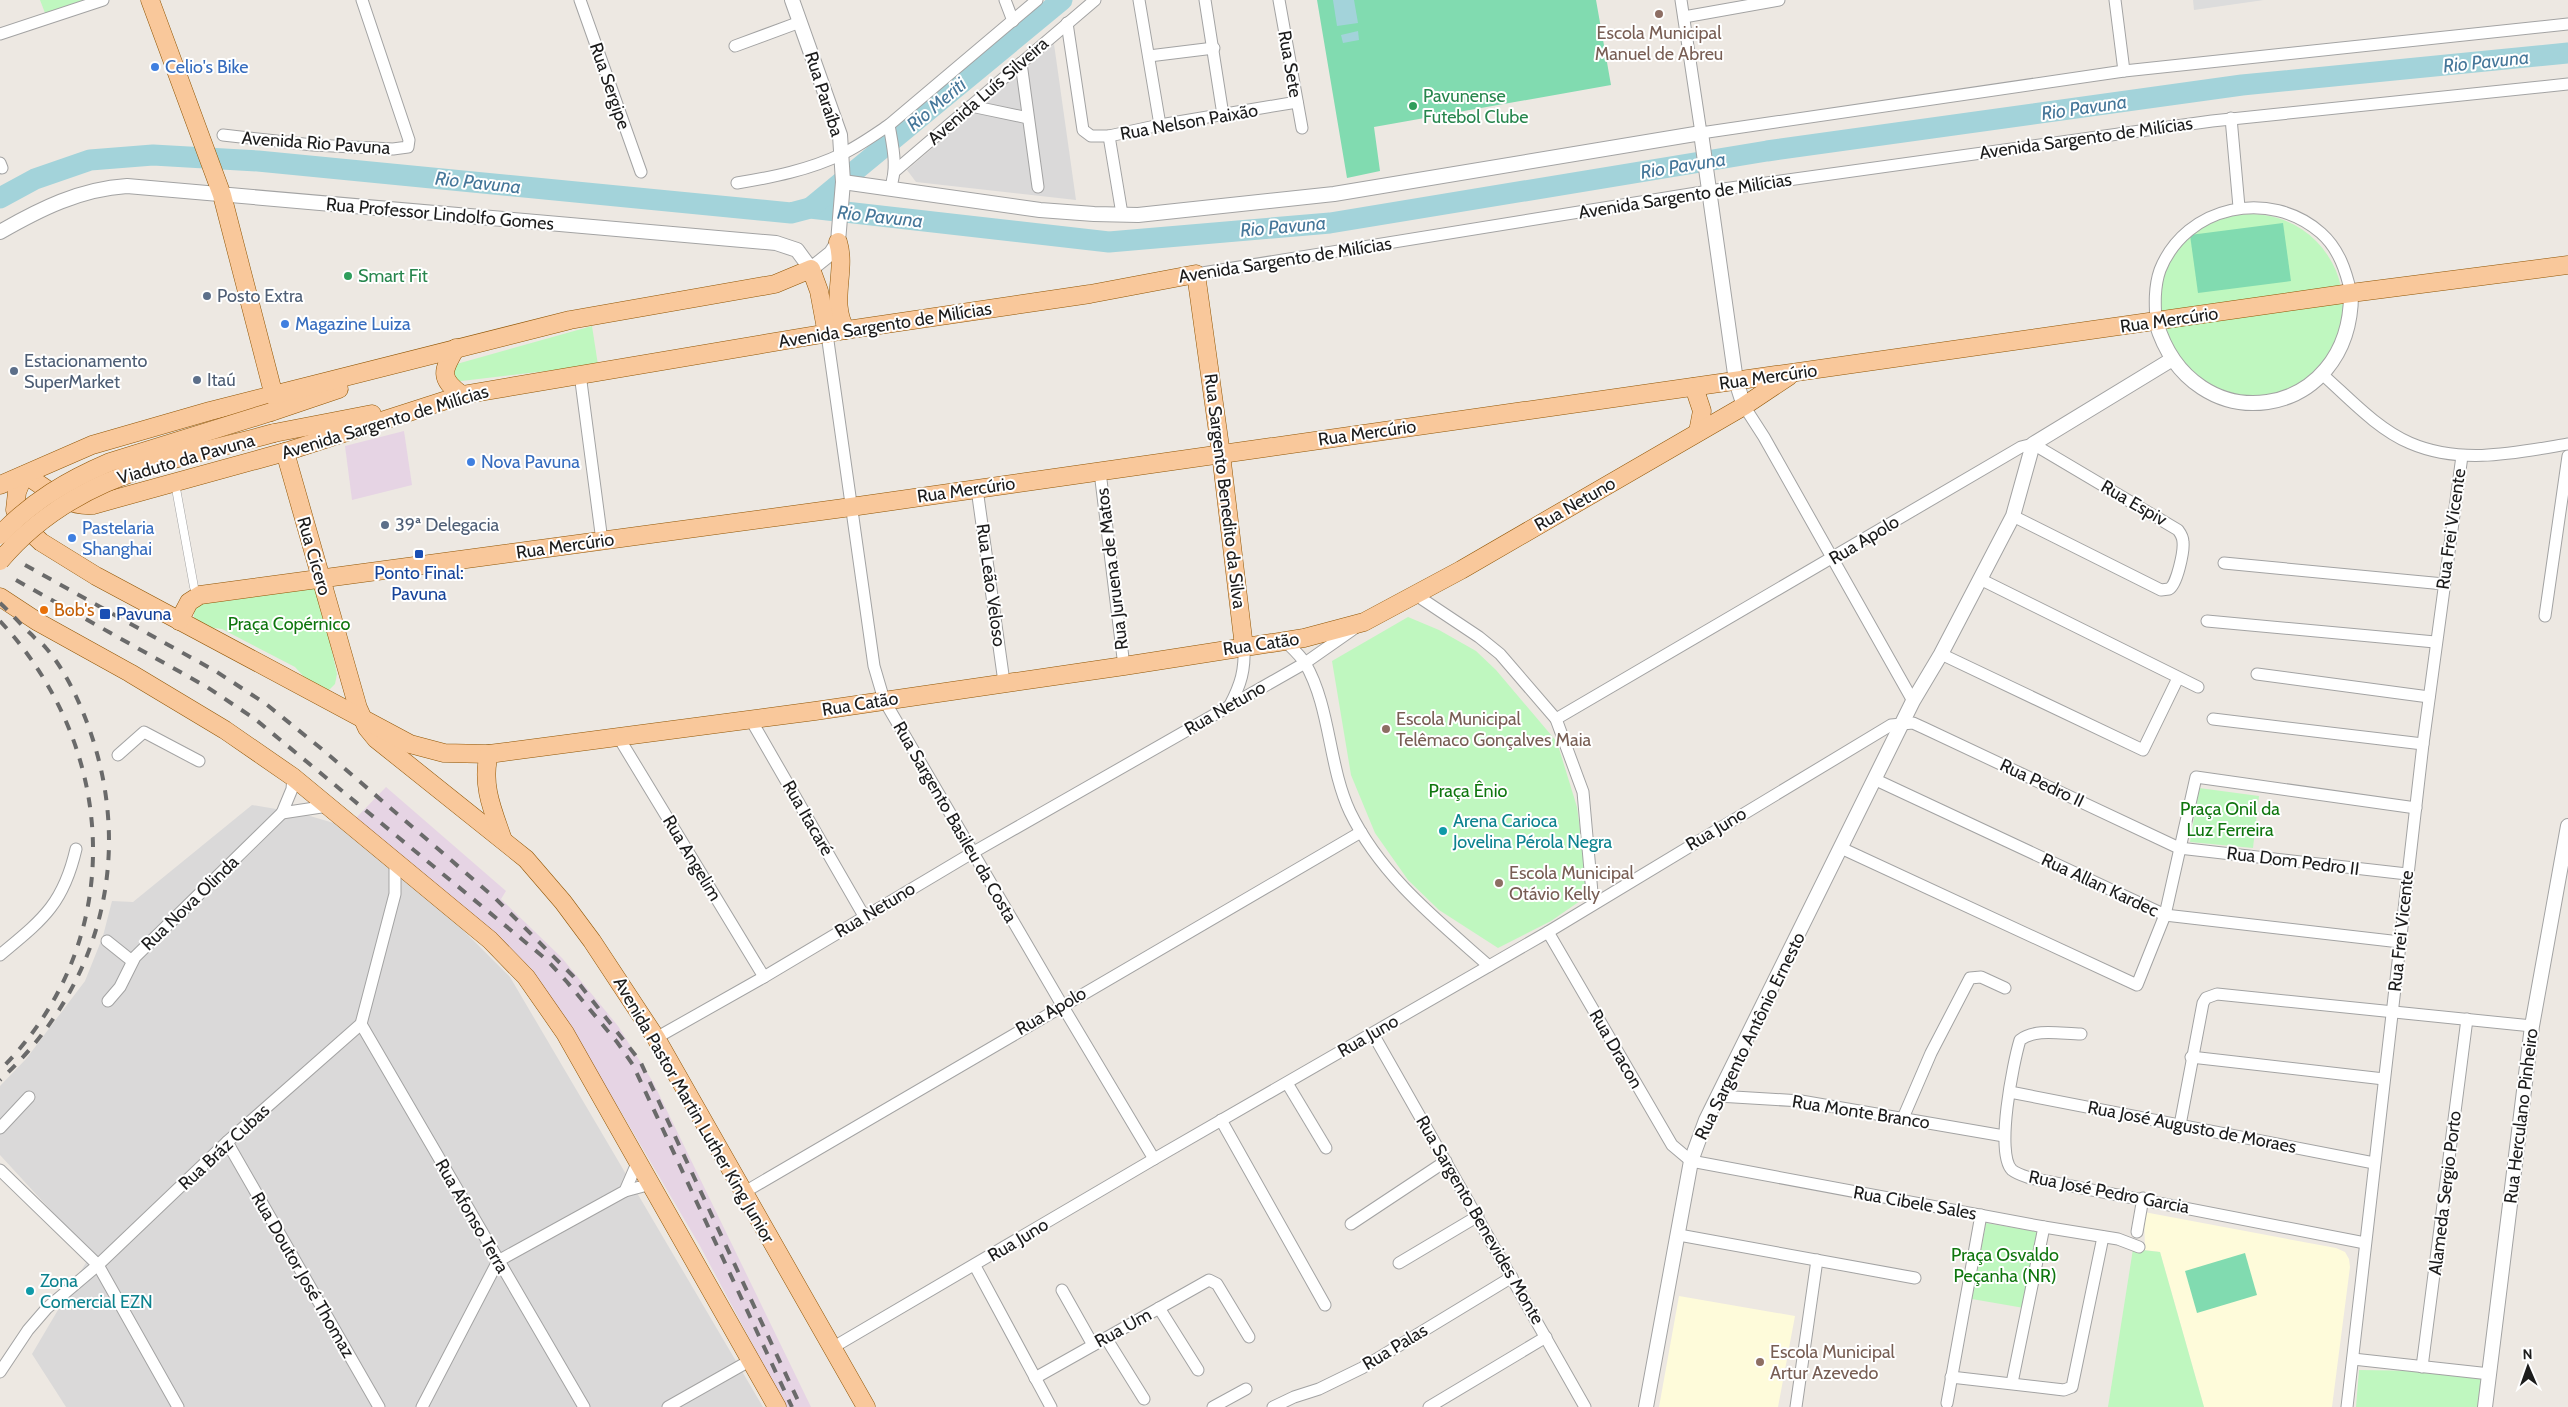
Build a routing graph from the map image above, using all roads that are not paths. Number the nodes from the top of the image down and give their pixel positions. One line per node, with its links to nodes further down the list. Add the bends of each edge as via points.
1 (103, 0): 20 (street)
2 (150, 0): 45 (main road)
3 (580, 0): 40 (street, Rua Sergipe)
4 (792, 0): 16 (street, Rua Paraíba)
5 (1005, 0): 17 (street)
6 (1037, 0): 17 (street, Avenida Luís Silveira)
7 (1095, 0): 18 (street, Avenida Luís Silveira)
8 (1139, 0): 23 (street)
9 (1205, 0): 22 (street)
10 (1279, 0): 27 (street, Rua Sete)
11 (1681, 0): 15 (street)
12 (1779, 0): 15 (street)
13 (2115, 0): 25 (street)
14 (365, 1): 35 (street, Avenida Rio Pavuna, via 409,140 408,147 313,145)
15 (1684, 17): 37 (street)
16 (800, 22): 21 (street); 38 (street, Rua Paraíba, via 834,113)
17 (1013, 22): 33 (street, Avenida Luís Silveira)
18 (1067, 23): 24 (street, Avenida Luís Silveira); 36 (street, Rua Nelson Paixão, via 1083,130 1091,136)
19 (2568, 24): 25 (street)
20 (0, 34)
21 (735, 46)
22 (1214, 48): 23 (street); 29 (street)
23 (1149, 56): 32 (street)
24 (1021, 63): 28 (street, Avenida Luís Silveira); 30 (street)
25 (2124, 70): 37 (street)
26 (2568, 84): 31 (street, Avenida Sargento de Milícias)
27 (1297, 102): 29 (street, Rua Nelson Paixão); 34 (street, Rua Sete)
28 (971, 106): 30 (street); 39 (street, Avenida Luís Silveira)
29 (1223, 115): 32 (street, Rua Nelson Paixão)
30 (1028, 118): 43 (street)
31 (2231, 118): 44 (street, Avenida Sargento de Milícias); 47 (street)
32 (1160, 125): 36 (street, Rua Nelson Paixão)
33 (889, 128): 38 (street, Avenida Luís Silveira); 39 (street)
34 (1302, 128)
35 (223, 136)
36 (1109, 136): 48 (street)
37 (1702, 138): 44 (street); 48 (street, via 1334,194)
38 (842, 154): 41 (street, Avenida Luís Silveira, via 779,175); 42 (street, Rua Paraíba)
39 (895, 165): 46 (street)
40 (641, 172)
41 (737, 183)
42 (845, 185): 46 (street); 50 (street, Rua Paraíba)
43 (1038, 187)
44 (1708, 188): 53 (street, Avenida Sargento de Milícias); 63 (street)
45 (220, 189): 49 (street, Rua Professor Lindolfo Gomes, via 110,187 44,208); 52 (street, Rua Professor Lindolfo Gomes, via 776,243 797,250); 66 (main road)
46 (890, 189): 48 (street, via 1040,210)
47 (2239, 207): 54 (street, via 2284,211 2322,234 2343,265); 55 (street, via 2214,214 2191,228 2173,247 2160,270 2154,296)
48 (1122, 214)
49 (0, 232)
50 (838, 242): 52 (street, via 831,253); 56 (main road, via 841,255 840,314)
51 (2568, 265): 54 (main road, Rua Mercúrio)
52 (811, 269): 57 (main road, Rua Professor Lindolfo Gomes, via 819,291); 58 (main road, via 775,284 570,320)
53 (1196, 274): 56 (main road, Avenida Sargento de Milícias, via 1090,294); 73 (main road, Rua Sargento Benedito da Silva)
54 (2351, 293): 55 (main road, Rua Mercúrio); 62 (street, via 2352,316 2346,337 2337,357)
55 (2156, 322): 59 (street, via 2161,342); 61 (main road, Rua Mercúrio)
56 (846, 330): 57 (main road, Avenida Sargento de Milícias)
57 (827, 334): 60 (main road, Avenida Sargento de Milícias); 81 (street, Rua Sargento Basileu da Costa)
58 (456, 348): 65 (main road, via 444,374); 66 (main road, Viaduto da Pavuna, via 410,361 355,383)
59 (2171, 360): 62 (street, via 2200,388 2239,402 2278,400 2302,390); 70 (street, Rua Apolo)
60 (580, 374): 65 (main road, Avenida Sargento de Milícias); 85 (street)
61 (1792, 374): 63 (main road, Rua Mercúrio); 68 (main road, Rua Netuno)
62 (2323, 375): 74 (street, via 2370,417 2408,443)
63 (1736, 381): 64 (main road, Rua Mercúrio); 68 (street)
64 (1694, 387): 69 (main road, via 1702,411); 73 (main road, Rua Mercúrio)
65 (462, 395): 67 (main road, Avenida Sargento de Milícias)
66 (272, 404): 77 (main road, via 127,434 92,445); 84 (main road, Viaduto da Pavuna, bridge, via 87,472 42,497)
67 (427, 406): 72 (main road, Avenida Sargento de Milícias); 87 (main road, Viaduto da Pavuna, bridge, via 274,433 134,471 78,496 39,520)
68 (1744, 406): 69 (main road, Rua Netuno); 86 (street)
69 (1698, 432): 93 (main road, Rua Netuno)
70 (2033, 444): 82 (street, Rua Sargento Antônio Ernesto); 82 (street, Rua Espiv, via 2178,530 2183,547 2175,583 2169,589 2161,590); 86 (street, Rua Apolo, via 2021,447)
71 (2568, 444): 74 (street, via 2513,453)
72 (285, 452): 78 (main road, Avenida Sargento de Milícias); 90 (main road, Rua Cícero)
73 (1221, 454): 76 (main road, Rua Mercúrio); 101 (main road, Rua Sargento Benedito da Silva)
74 (2462, 456): 91 (street, Rua Frei Vicente)
75 (2568, 456): 95 (street)
76 (1100, 472): 80 (main road, Rua Mercúrio); 104 (street, Rua Juruena de Matos)
77 (24, 475): 78 (main road, Avenida Sargento de Milícias, via 57,497 87,505); 79 (main road); 83 (main road, Avenida Pastor Martin Luther King Junior, via 14,506)
78 (174, 482): 92 (street)
79 (0, 485)
80 (977, 488): 81 (main road, Rua Mercúrio); 107 (street, Rua Leão Veloso)
81 (851, 508): 85 (main road, Rua Mercúrio); 110 (street, Rua Sargento Basileu da Costa, via 874,666)
82 (2013, 516): 89 (street, Rua Sargento Antônio Ernesto)
83 (22, 524): 84 (main road); 96 (main road, Avenida Pastor Martin Luther King Junior, via 40,542)
84 (0, 534)
85 (602, 541): 90 (main road, Rua Mercúrio)
86 (1833, 558): 111 (street); 114 (street, Rua Apolo)
87 (0, 560)
88 (2224, 563): 91 (street)
89 (1980, 579): 102 (street, Rua Sargento Antônio Ernesto); 106 (street)
90 (322, 580): 96 (main road, Rua Mercúrio, via 200,595 189,602); 113 (main road, Rua Cícero)
91 (2444, 584): 100 (street, Rua Frei Vicente)
92 (194, 587)
93 (1416, 594): 98 (main road, Rua Netuno); 114 (street, via 1500,654)
94 (0, 596): 123 (main road, via 38,622 225,730)
95 (2545, 616)
96 (179, 621): 113 (main road, Avenida Pastor Martin Luther King Junior)
97 (2207, 621): 100 (street)
98 (1364, 622): 99 (main road, Rua Catão); 103 (street, Rua Netuno)
99 (1285, 641): 101 (main road, Rua Catão); 103 (street)
100 (2435, 642): 109 (street, Rua Frei Vicente)
101 (1244, 647): 104 (main road, Rua Catão); 112 (street, Rua Sargento Benedito da Silva, via 1245,669)
102 (1941, 654): 106 (street, via 2143,750); 111 (street, Rua Sargento Antônio Ernesto)
103 (1305, 663): 112 (street, Rua Netuno); 129 (street, via 1320,702 1338,778)
104 (1124, 666): 107 (main road, Rua Catão)
105 (2258, 674): 109 (street)
106 (2178, 678): 108 (street)
107 (1004, 682): 110 (main road, Rua Catão)
108 (2198, 687)
109 (2429, 697): 119 (street, Rua Frei Vicente)
110 (884, 700): 116 (main road, Rua Catão); 134 (street, Rua Sargento Basileu da Costa)
111 (1913, 701): 117 (street, Rua Sargento Antônio Ernesto)
112 (1230, 705): 134 (street, Rua Netuno)
113 (361, 716): 120 (main road, Rua Catão, via 424,749); 130 (main road, Avenida Pastor Martin Luther King Junior, via 376,739)
114 (1556, 719): 139 (street, via 1583,792)
115 (2213, 719): 119 (street)
116 (751, 720): 118 (main road, Rua Catão); 141 (street, Rua Itacaré)
117 (1903, 723): 124 (street, Rua Sargento Antônio Ernesto); 132 (street, Rua Pedro II, via 1913,723); 139 (street, Rua Juno, via 1880,731)
118 (619, 738): 120 (main road, Rua Catão); 148 (street, Rua Angelim)
119 (2423, 744): 126 (street, Rua Frei Vicente)
120 (489, 754): 130 (main road, via 486,787)
121 (118, 755): 122 (street, via 144,732)
122 (199, 761)
123 (293, 777): 125 (main road); 127 (street, Rua Nova Olinda, via 292,789)
124 (1874, 779): 131 (street, Rua Sargento Antônio Ernesto); 140 (street, Rua Allan Kardec)
125 (328, 806): 127 (street); 135 (main road)
126 (2416, 808): 132 (street, via 2196,777); 137 (street, Rua Frei Vicente)
127 (282, 813): 146 (street, Rua Nova Olinda)
128 (2568, 826): 155 (street, Rua Herculano Pinheiro)
129 (1361, 832): 147 (street, via 1405,890); 151 (street, Rua Apolo)
130 (503, 840): 158 (main road, Avenida Pastor Martin Luther King Junior, via 526,860 563,902)
131 (1841, 848): 140 (street, via 2137,985); 163 (street, Rua Sargento Antônio Ernesto)
132 (2179, 848): 137 (street, Rua Dom Pedro II); 140 (street)
133 (76, 849): 145 (street, via 68,880 51,910)
134 (972, 852): 141 (street, Rua Netuno); 151 (street, Rua Sargento Basileu da Costa)
135 (395, 861): 136 (main road); 138 (street)
136 (411, 874): 138 (street); 173 (main road, via 490,940 526,977 564,1032)
137 (2408, 874): 144 (street, Rua Frei Vicente)
138 (395, 894): 154 (street)
139 (1593, 904): 142 (street, Rua Juno)
140 (2165, 915): 144 (street, Rua Allan Kardec)
141 (864, 916): 148 (street, Rua Netuno)
142 (1548, 932): 147 (street, Rua Juno); 174 (street, Rua Dracon, via 1672,1145)
143 (107, 942): 146 (street)
144 (2400, 942): 152 (street, Rua Frei Vicente)
145 (0, 955)
146 (132, 961): 150 (street, Rua Nova Olinda, via 120,987)
147 (1489, 966): 156 (street, Rua Juno)
148 (764, 977): 158 (street, Rua Netuno)
149 (2005, 988): 165 (street, via 1981,977 1970,978)
150 (108, 1001)
151 (1062, 1005): 172 (street, Rua Sargento Basileu da Costa); 180 (street, Rua Apolo)
152 (2392, 1012): 153 (street); 159 (street, via 2217,994 2206,998 2203,1003); 160 (street, Rua Frei Vicente)
153 (2467, 1019): 155 (street); 208 (street, Alameda Sergio Porto)
154 (361, 1024): 170 (street, Rua Bráz Cubas); 192 (street, Rua Afonso Terra)
155 (2532, 1026): 211 (street, Rua Herculano Pinheiro)
156 (1373, 1034): 161 (street, Rua Juno); 175 (street, Rua Sargento Benevides Monte)
157 (2081, 1034): 162 (street, Rua José Pedro Garcia, via 2027,1035 2020,1040)
158 (656, 1038): 180 (main road, Avenida Pastor Martin Luther King Junior)
159 (2191, 1057): 160 (street); 167 (street)
160 (2384, 1079): 176 (street, Rua Frei Vicente)
161 (1287, 1083): 166 (street, Rua Juno); 171 (street)
162 (2010, 1092): 167 (street, Rua José Augusto de Moraes); 169 (street, Rua José Pedro Garcia)
163 (1718, 1096): 165 (street, Rua Monte Branco, via 1801,1101); 174 (street, Rua Sargento Antônio Ernesto)
164 (29, 1097): 168 (street)
165 (1902, 1118): 169 (street, Rua Monte Branco)
166 (1221, 1120): 172 (street, Rua Juno); 199 (street)
167 (2180, 1125): 176 (street, Rua José Augusto de Moraes)
168 (0, 1128)
169 (2004, 1136): 181 (street, Rua José Pedro Garcia, via 2007,1162 2021,1175)
170 (227, 1142): 194 (street, Rua Bráz Cubas); 219 (street, Rua Doutor José Thomaz)
171 (1326, 1148)
172 (1154, 1159): 195 (street, Rua Juno)
173 (638, 1161): 178 (main road); 179 (street)
174 (1691, 1161): 182 (street, Rua Cibele Sales); 187 (street, Rua Sargento Antônio Ernesto)
175 (1446, 1162): 183 (street, Rua Sargento Benevides Monte); 184 (street)
176 (2374, 1163): 189 (street, Rua Frei Vicente)
177 (0, 1170): 194 (street)
178 (652, 1184): 179 (street); 207 (main road)
179 (625, 1191): 192 (street)
180 (743, 1193): 205 (main road, Avenida Pastor Martin Luther King Junior)
181 (2143, 1198): 186 (street); 189 (street, Rua José Pedro Garcia)
182 (1981, 1215): 185 (street, Rua Cibele Sales); 212 (street)
183 (1478, 1216): 193 (street); 196 (street, Rua Sargento Benevides Monte)
184 (1351, 1224)
185 (2044, 1227): 188 (street, Rua Cibele Sales); 214 (street)
186 (2137, 1232)
187 (1679, 1235): 191 (street); 230 (street, Rua Sargento Antônio Ernesto)
188 (2103, 1237): 190 (street, Rua Cibele Sales, via 2118,1238); 214 (street, via 2072,1387 2064,1390)
189 (2365, 1243): 206 (street, Rua Frei Vicente)
190 (2139, 1247)
191 (1816, 1260): 197 (street); 231 (street)
192 (498, 1261): 220 (street); 221 (street, Rua Afonso Terra)
193 (1399, 1263)
194 (98, 1265): 210 (street, Rua Bráz Cubas, via 37,1320); 218 (street)
195 (975, 1266): 205 (street, Rua Juno); 213 (street)
196 (1512, 1277): 202 (street, Rua Sargento Benevides Monte); 227 (street, Rua Palas, via 1362,1368)
197 (1915, 1278)
198 (1062, 1290): 204 (street)
199 (1325, 1305)
200 (1159, 1308): 201 (street, Rua Um, via 1212,1280); 203 (street, Rua Um); 209 (street)
201 (1249, 1337)
202 (1546, 1337): 228 (street); 229 (street, Rua Sargento Benevides Monte)
203 (1106, 1338): 204 (street, Rua Um); 216 (street)
204 (1093, 1345): 213 (street, Rua Um)
205 (832, 1348): 224 (main road, Avenida Pastor Martin Luther King Junior)
206 (2352, 1359): 208 (street); 232 (street, Rua Frei Vicente)
207 (751, 1360): 222 (street); 223 (main road)
208 (2422, 1367): 211 (street)
209 (1198, 1370)
210 (0, 1372)
211 (2490, 1374): 233 (street, Rua Herculano Pinheiro)
212 (1951, 1377): 214 (street); 217 (street)
213 (1035, 1378): 225 (street)
214 (2012, 1383)
215 (1246, 1389): 226 (street)
216 (1144, 1399)
217 (1946, 1403)
218 (178, 1407)
219 (379, 1407)
220 (422, 1407)
221 (584, 1407)
222 (668, 1407)
223 (777, 1407)
224 (866, 1407)
225 (1051, 1407)
226 (1213, 1407)
227 (1273, 1407)
228 (1430, 1407)
229 (1585, 1407)
230 (1646, 1407)
231 (1796, 1407)
232 (2347, 1407)
233 (2485, 1407)

